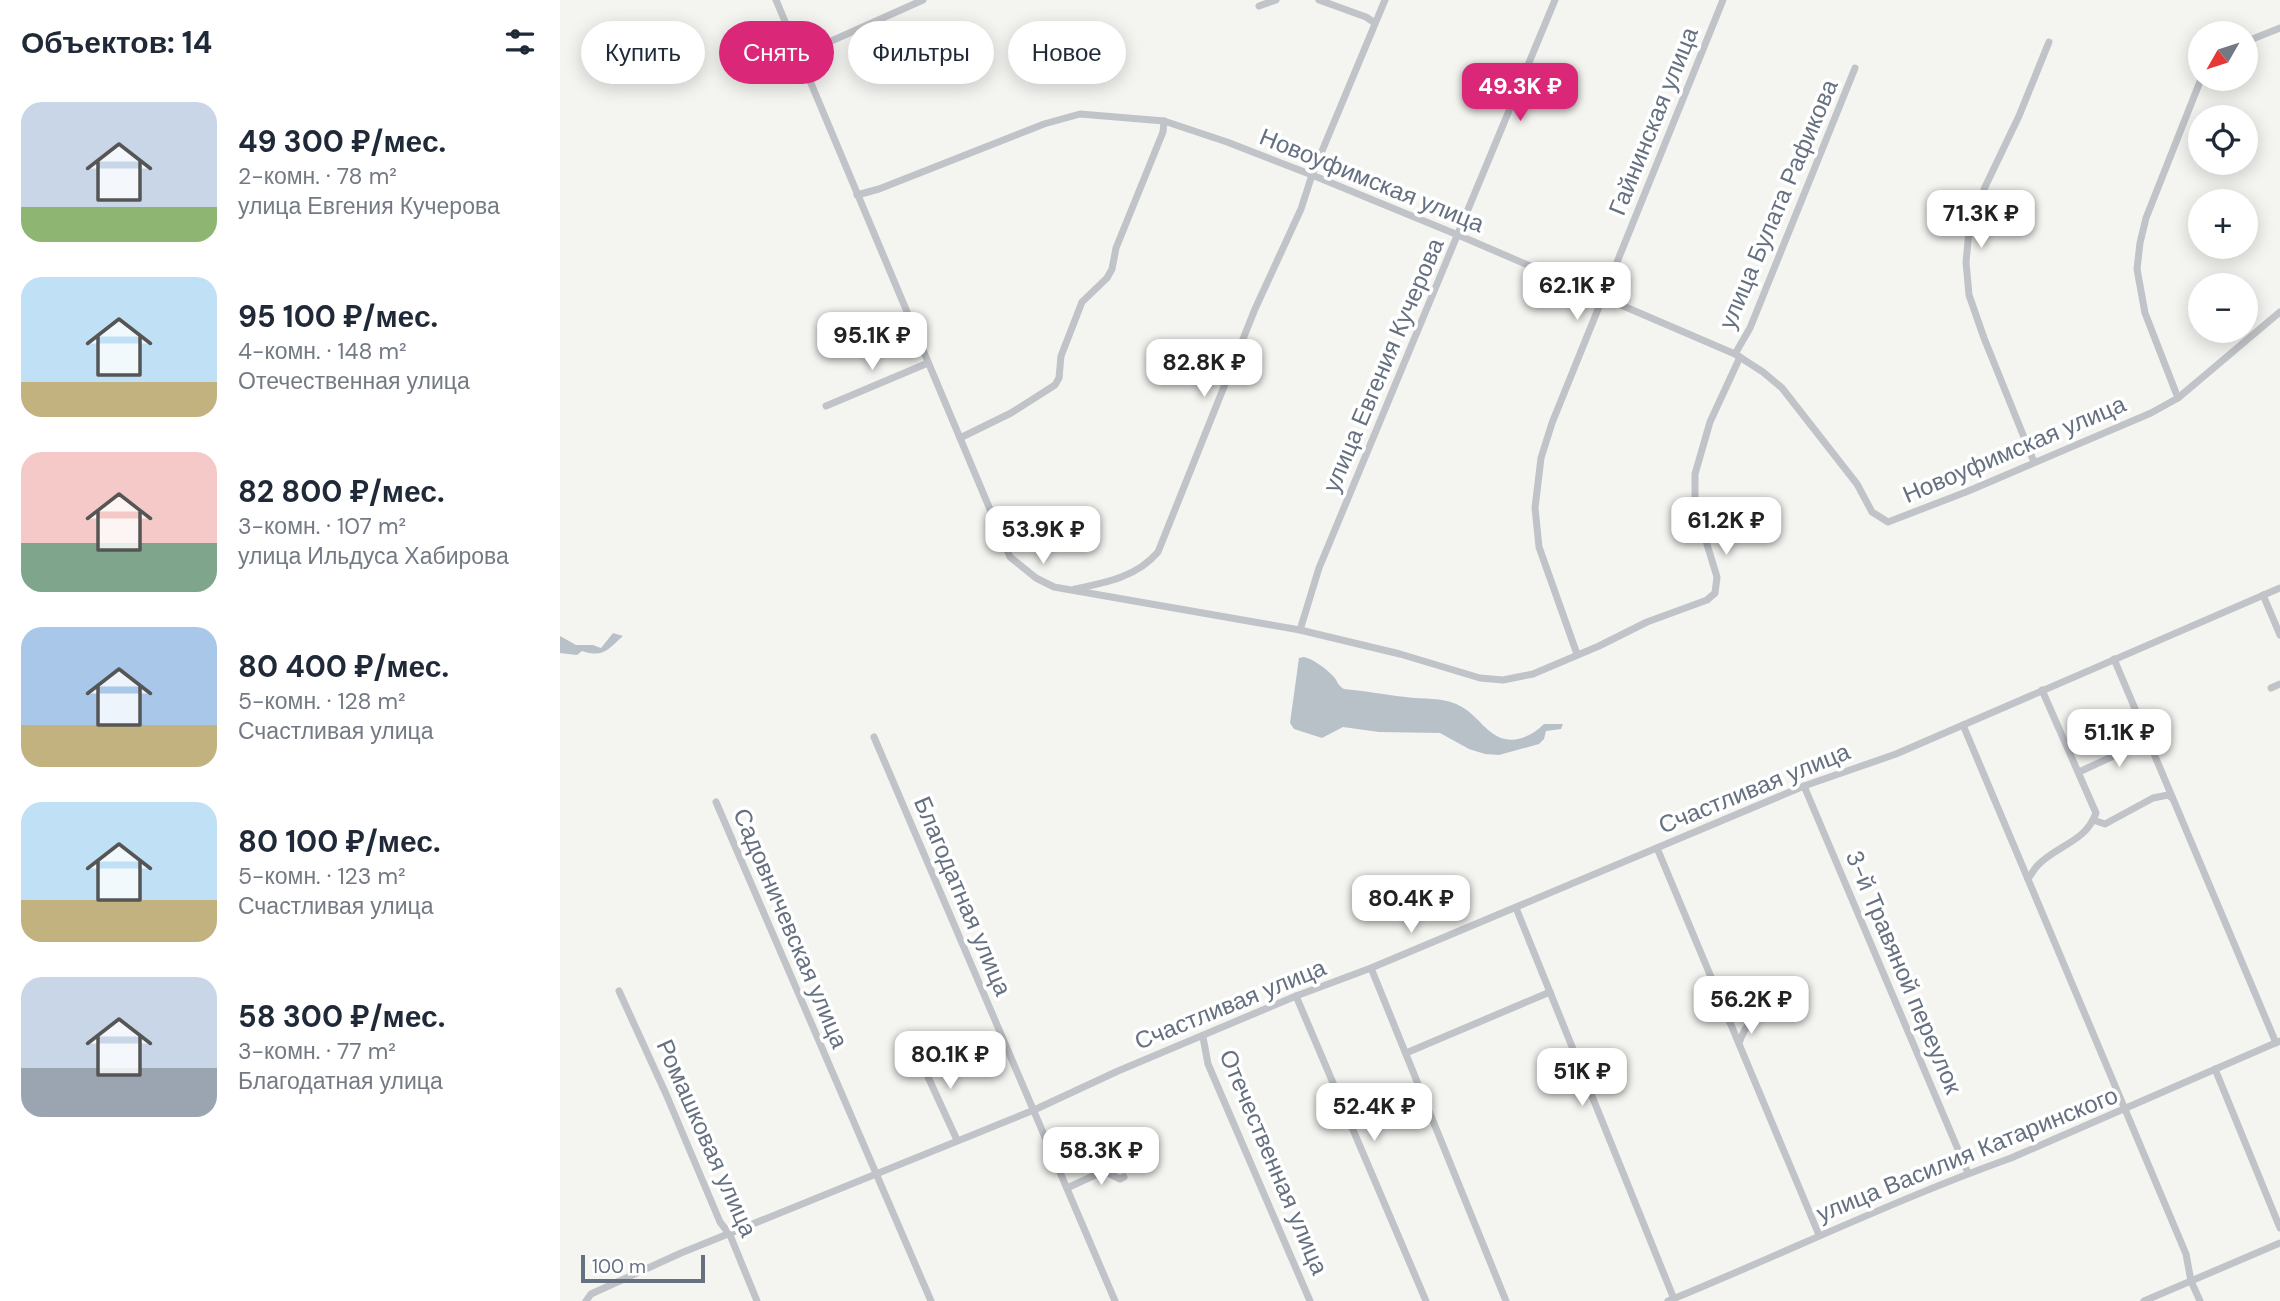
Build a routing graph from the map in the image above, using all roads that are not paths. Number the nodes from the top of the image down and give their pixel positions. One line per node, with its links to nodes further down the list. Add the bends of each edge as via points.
1 (776, 0): 9 (street)
2 (923, 0): 13 (street)
3 (1276, 0): 8 (street)
4 (1319, 0): 10 (street)
5 (1385, 0): 10 (street)
6 (1555, 0): 21 (street, улица Евгения Кучерова)
7 (1723, 0): 22 (street, Гайнинская улица)
8 (1259, 6)
9 (785, 21)
10 (1375, 23): 19 (street)
11 (2280, 28): 12 (street)
12 (2258, 37)
13 (834, 40)
14 (2049, 42): 29 (street, via 1981,198 1969,231 1966,262 1969,295)
15 (1855, 68): 24 (street, улица Булата Рафикова)
16 (812, 84): 20 (street)
17 (2196, 91): 26 (street, via 2146,218 2137,269 2145,313)
18 (1164, 121): 19 (street, Новоуфимская улица); 20 (street, Новоуфимская улица, via 1080,114); 28 (street, via 1112,269 1082,302 1061,356 1059,379 1011,412)
19 (1312, 175): 21 (street, Новоуфимская улица); 31 (street, via 1158,552 1142,568 1122,577)
20 (857, 195): 25 (street)
21 (1458, 235): 22 (street, Новоуфимская улица); 33 (street, улица Евгения Кучерова, via 1319,568)
22 (1603, 296): 24 (street, Новоуфимская улица); 35 (street, Гайнинская улица, via 1552,423 1541,458 1535,508 1539,547)
23 (2280, 312): 26 (street, Новоуфимская улица)
24 (1738, 356): 29 (street, Новоуфимская улица, via 1782,388 1857,484 1872,512 1888,522); 35 (street, улица Булата Рафикова, via 1710,422 1695,474 1695,505 1717,578 1715,593)
25 (928, 363): 27 (street); 28 (street)
26 (2178, 398): 29 (street, Новоуфимская улица)
27 (827, 406)
28 (960, 438): 31 (street, via 1010,557 1036,578)
29 (2034, 462)
30 (2280, 588): 32 (street, Счастливая улица)
31 (1067, 591): 33 (street)
32 (2263, 595): 34 (street); 36 (street, Счастливая улица)
33 (1300, 630): 35 (street, via 1480,678 1503,680 1533,674)
34 (2280, 635)
35 (1577, 654)
36 (2113, 659): 39 (street, Счастливая улица); 42 (street)
37 (2280, 684): 38 (street)
38 (2271, 688)
39 (2042, 690): 40 (street, Счастливая улица); 43 (street)
40 (1963, 725): 44 (street, Счастливая улица); 49 (street)
41 (874, 737): 62 (street, Благодатная улица)
42 (2148, 740): 43 (street); 45 (street)
43 (2078, 772): 47 (street, via 2096,813)
44 (1804, 786): 48 (street, Счастливая улица); 66 (street, 3-й Травяной переулок)
45 (2172, 798): 47 (street, via 2153,798 2105,824); 57 (street)
46 (716, 802): 65 (street, Садовничевская улица)
47 (2093, 820): 49 (street, via 2080,837 2038,864)
48 (1657, 848): 50 (street, Счастливая улица); 58 (street)
49 (2028, 879): 63 (street)
50 (1516, 908): 51 (street, Счастливая улица); 54 (street)
51 (1371, 968): 55 (street, Счастливая улица); 60 (street)
52 (1805, 987): 58 (street, via 1753,1015)
53 (619, 992): 70 (street, Ромашковая улица, via 720,1222)
54 (1550, 992): 60 (street); 74 (street)
55 (1296, 996): 56 (street, Счастливая улица); 80 (street)
56 (1203, 1037): 62 (street, Счастливая улица); 79 (street, Отечественная улица, via 1208,1064)
57 (2278, 1042): 61 (street, улица Василия Катаринского)
58 (1739, 1043): 71 (street)
59 (917, 1053): 64 (street)
60 (1406, 1053): 81 (street)
61 (2215, 1069): 63 (street, улица Василия Катаринского); 69 (street)
62 (1034, 1110): 64 (street, Счастливая улица); 68 (street, Благодатная улица)
63 (2124, 1110): 66 (street, улица Василия Катаринского); 73 (street, via 2186,1254)
64 (957, 1140): 65 (street, Счастливая улица)
65 (876, 1173): 70 (street, Счастливая улица); 77 (street, Садовничевская улица)
66 (1968, 1173): 71 (street, улица Василия Катаринского)
67 (1125, 1177): 68 (street, via 1104,1171)
68 (1067, 1188): 78 (street, Благодатная улица)
69 (2280, 1227)
70 (730, 1235): 75 (street, Счастливая улица, via 591,1294); 76 (street, Ромашковая улица)
71 (1819, 1235): 74 (street, улица Василия Катаринского)
72 (2280, 1243): 73 (street)
73 (2191, 1281): 82 (street); 83 (street)
74 (1671, 1300)
75 (586, 1301)
76 (757, 1301)
77 (931, 1301)
78 (1115, 1301)
79 (1310, 1301)
80 (1426, 1301)
81 (1506, 1301)
82 (2144, 1301)
83 (2200, 1301)

